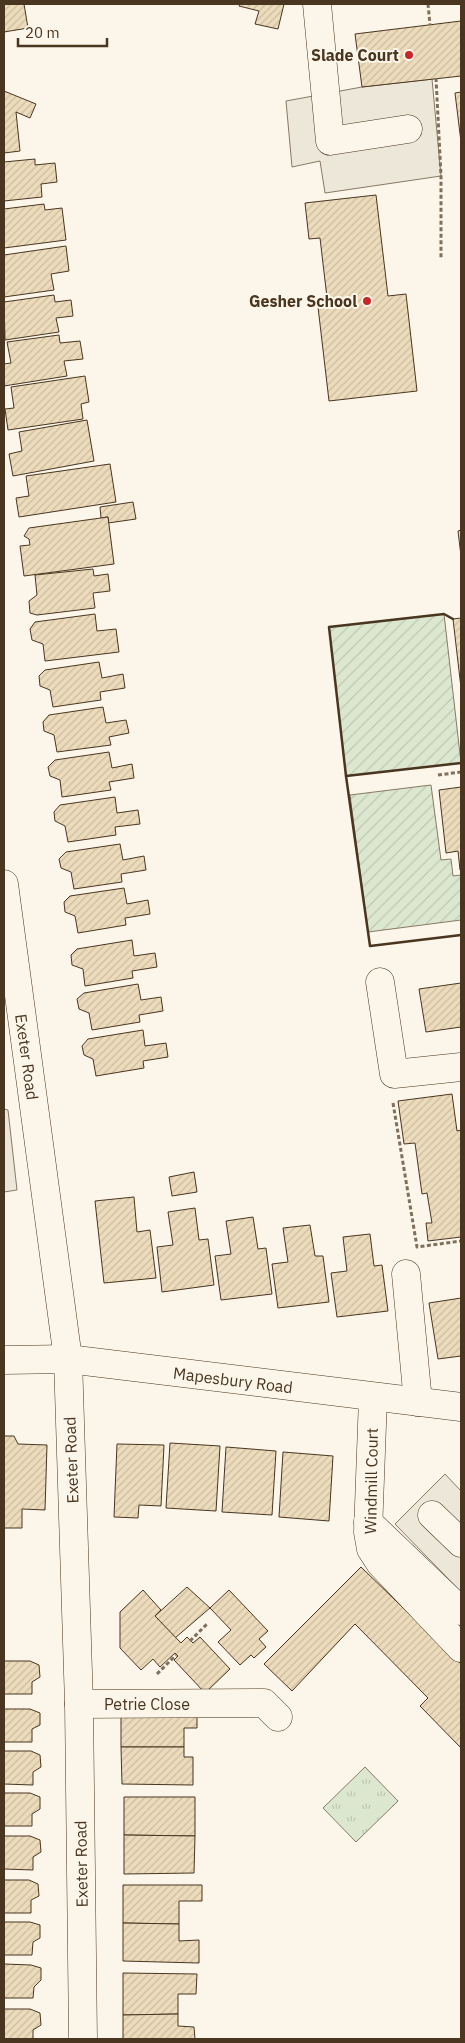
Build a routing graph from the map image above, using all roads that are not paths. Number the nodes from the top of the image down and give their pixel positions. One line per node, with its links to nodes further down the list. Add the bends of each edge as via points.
1 (317, 4): 2 (street, via 330,141)
2 (408, 129)
3 (4, 884): 7 (street, Exeter Road)
4 (380, 982): 5 (street, via 394,1074)
5 (461, 1066)
6 (406, 1274): 10 (street)
7 (68, 1358): 8 (street, Mapesbury Road); 9 (street, Mapesbury Road); 17 (street, Exeter Road)
8 (4, 1360)
9 (373, 1398): 10 (street, Mapesbury Road); 13 (street, Windmill Court)
10 (418, 1402): 11 (street, Mapesbury Road)
11 (461, 1407)
12 (432, 1515): 14 (street)
13 (368, 1522): 15 (street); 16 (street, Windmill Court, via 369,1541 380,1564)
14 (461, 1543)
15 (461, 1611)
16 (461, 1648)
17 (79, 1704): 18 (street, Petrie Close, via 264,1703); 19 (street, Exeter Road)
18 (278, 1717)
19 (83, 2039)

